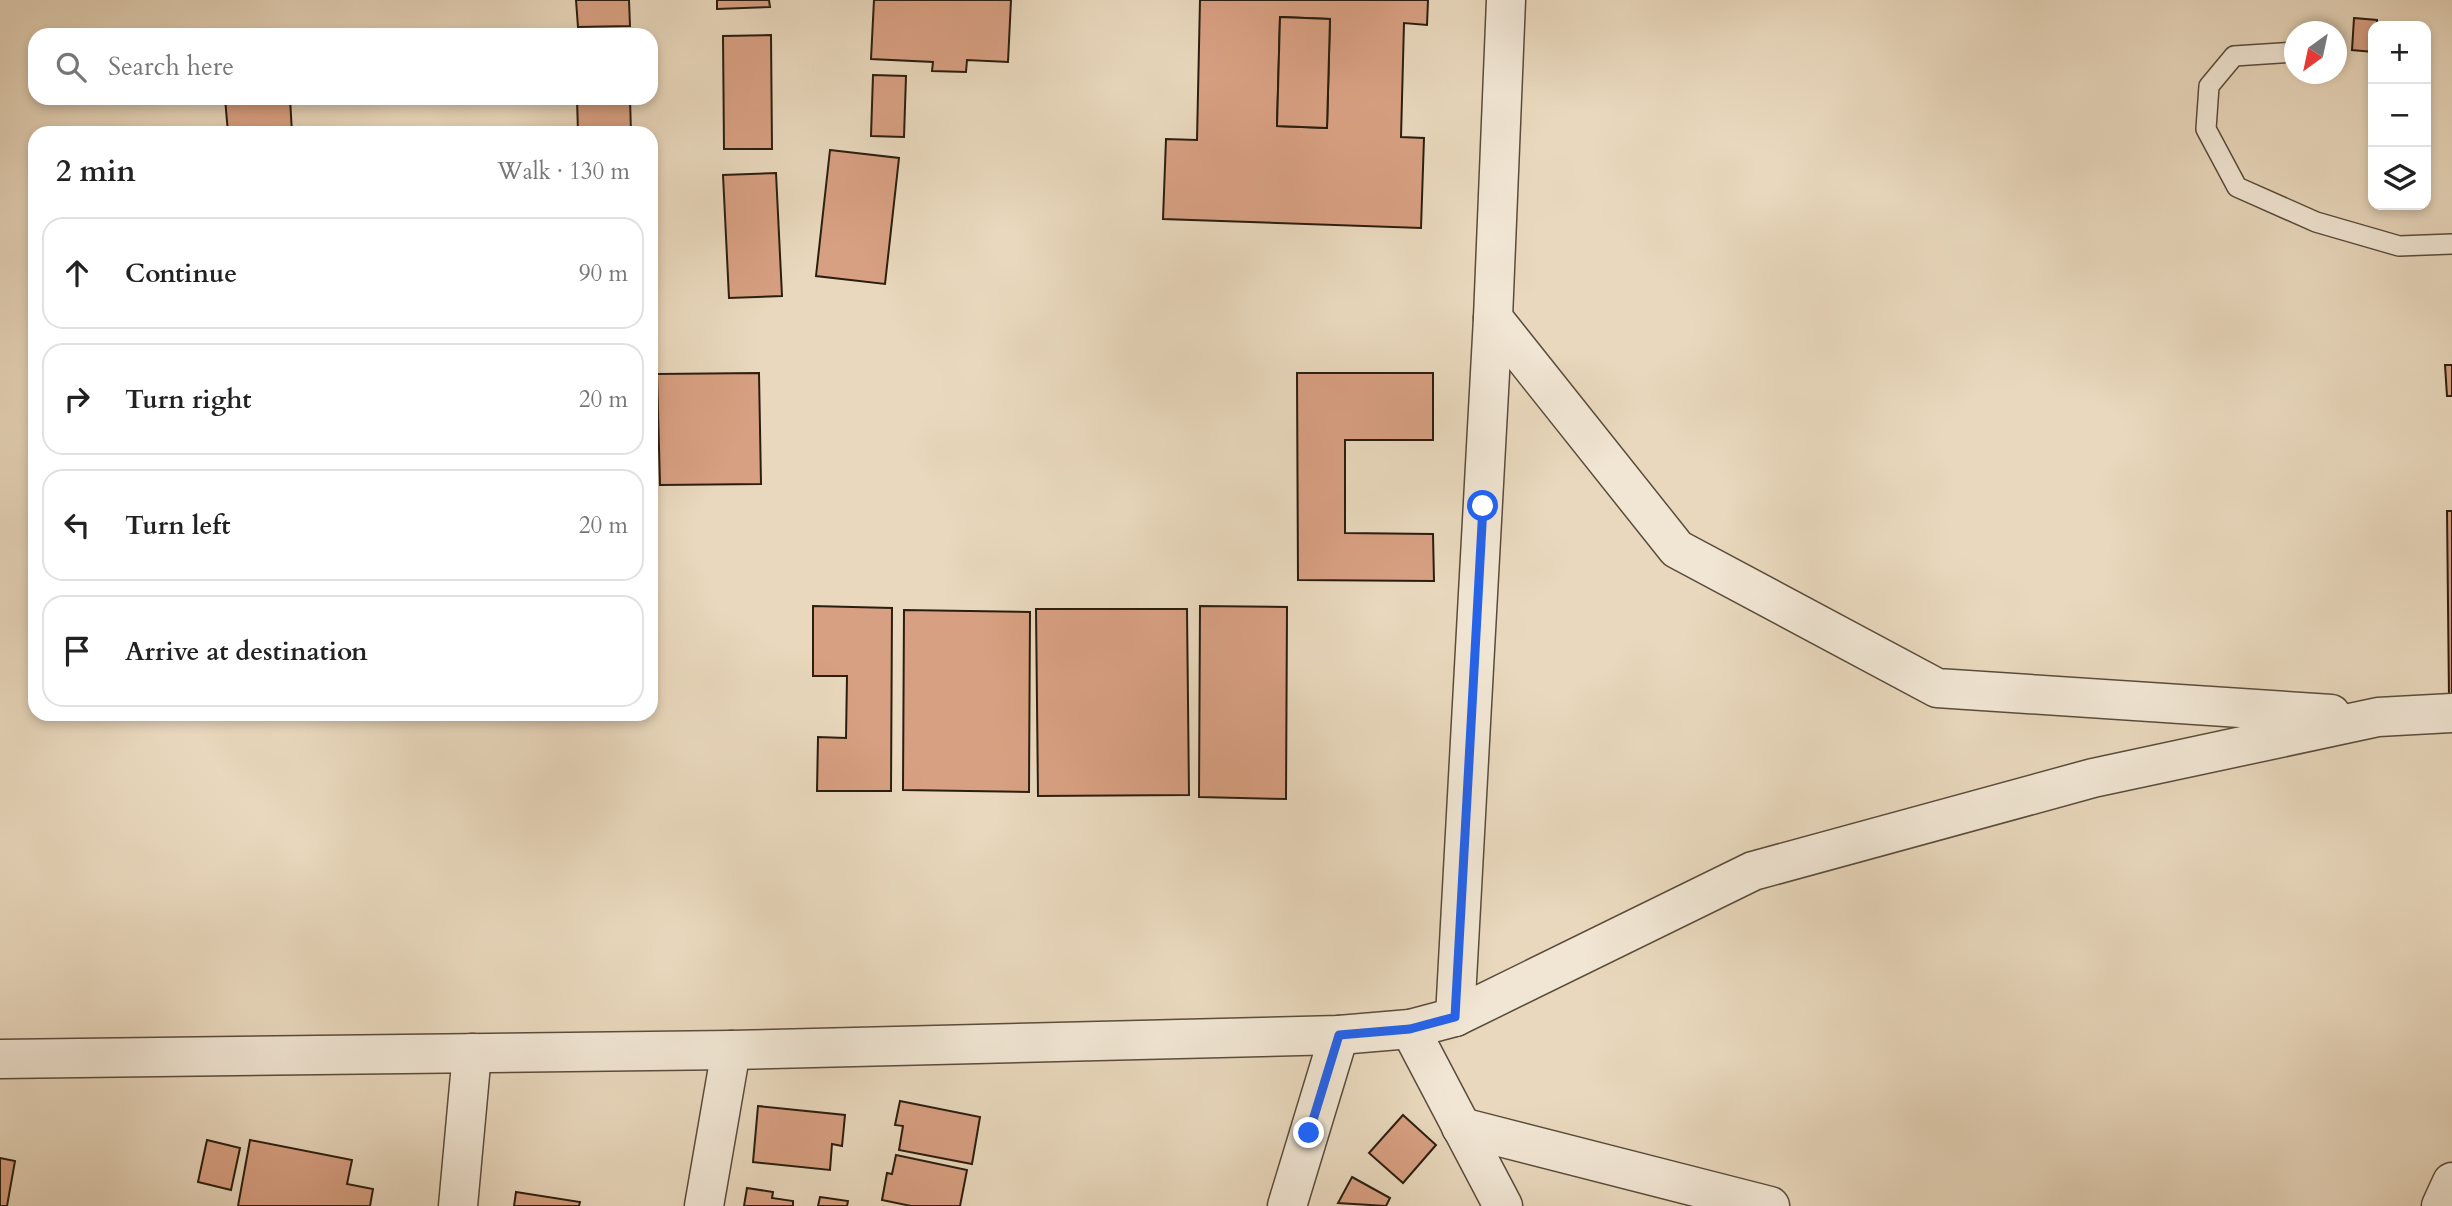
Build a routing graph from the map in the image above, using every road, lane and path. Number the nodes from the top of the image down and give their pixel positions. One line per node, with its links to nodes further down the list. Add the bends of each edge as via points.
1 (1506, 0): 4 (street)
2 (2284, 53): 3 (lane, via 2234,56 2209,86 2206,129 2237,187 2316,222 2399,246)
3 (2452, 244)
4 (1493, 318): 6 (street, via 1677,549 1937,688); 7 (street)
5 (2452, 713): 6 (street)
6 (2378, 717): 7 (street, via 2093,778 1753,871)
7 (1455, 1017): 8 (street)
8 (1410, 1029): 9 (street); 13 (street)
9 (1339, 1035): 10 (street); 17 (street)
10 (731, 1050): 11 (street); 16 (street)
11 (472, 1053): 12 (street); 15 (street)
12 (0, 1059)
13 (1461, 1127): 18 (street); 19 (street)
14 (2452, 1182): 20 (street)
15 (458, 1206)
16 (704, 1206)
17 (1287, 1206)
18 (1503, 1206)
19 (1770, 1206)
20 (2441, 1206)

